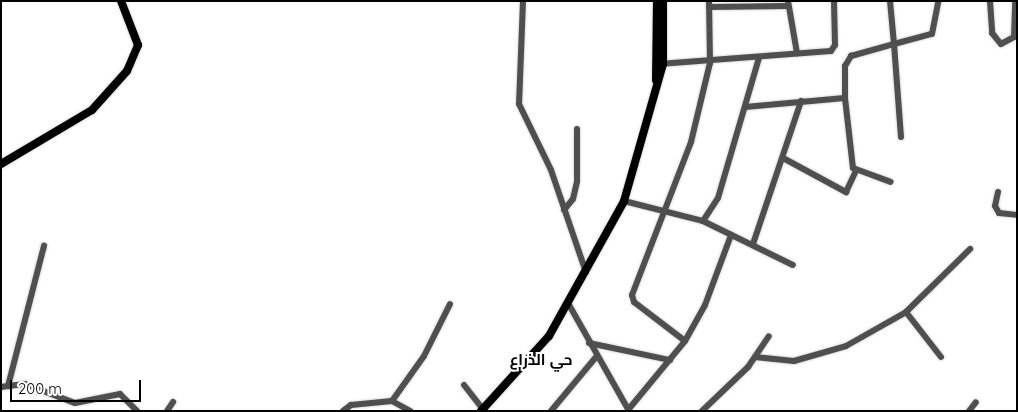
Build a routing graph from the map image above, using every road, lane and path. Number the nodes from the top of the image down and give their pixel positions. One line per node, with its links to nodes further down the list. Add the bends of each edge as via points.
1 (121, 1): 23 (main road, via 138,45 123,76 92,110)
2 (523, 1): 29 (street, via 519,104)
3 (657, 1): 16 (main road)
4 (663, 1): 16 (main road)
5 (834, 1): 13 (street, via 834,49)
6 (890, 1): 12 (street)
7 (990, 1): 8 (street, via 992,33 1001,44 1014,36)
8 (1015, 1)
9 (788, 3): 10 (street); 13 (street)
10 (709, 4): 15 (street)
11 (938, 4): 12 (street, via 932,34)
12 (894, 44): 17 (street, via 851,56 845,66); 21 (street)
13 (797, 53): 14 (street)
14 (759, 58): 15 (street); 19 (street)
15 (710, 63): 16 (street); 28 (street, via 691,142)
16 (659, 64): 27 (main road, via 656,90)
17 (845, 98): 18 (street); 24 (street)
18 (801, 101): 19 (street); 22 (street)
19 (745, 107): 31 (street, via 718,198)
20 (577, 129): 29 (street, via 577,181 573,199)
21 (901, 137)
22 (783, 158): 24 (street, via 846,192); 33 (street)
23 (1, 164)
24 (856, 171): 25 (street)
25 (891, 182)
26 (998, 192): 30 (street, via 995,206 999,213)
27 (624, 201): 28 (street); 37 (main road)
28 (663, 209): 31 (street); 42 (street, via 632,295 634,302)
29 (564, 210): 37 (street)
30 (1017, 215)
31 (703, 221): 32 (street)
32 (732, 235): 33 (street); 42 (street, via 704,305)
33 (753, 244): 36 (street)
34 (44, 246): 49 (street)
35 (970, 250): 40 (street)
36 (793, 265)
37 (586, 274): 38 (main road)
38 (568, 303): 43 (street); 54 (main road, via 537,353)
39 (450, 304): 50 (street, via 424,356)
40 (906, 312): 45 (street, via 846,346 811,358 783,362); 46 (street)
41 (769, 336): 45 (street)
42 (684, 341): 47 (street)
43 (589, 343): 44 (street); 47 (street)
44 (596, 357): 55 (street); 61 (street)
45 (755, 357): 62 (street)
46 (940, 357)
47 (670, 360): 55 (street)
48 (464, 385): 54 (street)
49 (5, 386): 56 (street, via 25,384 75,403 120,394)
50 (392, 401): 53 (street); 60 (street)
51 (173, 402): 57 (street)
52 (976, 402): 63 (street)
53 (381, 403): 58 (street, via 351,406); 59 (street)
54 (482, 410)
55 (629, 410)
56 (137, 411)
57 (167, 411)
58 (344, 411)
59 (377, 411)
60 (410, 411)
61 (551, 411)
62 (702, 411)
63 (969, 411)

